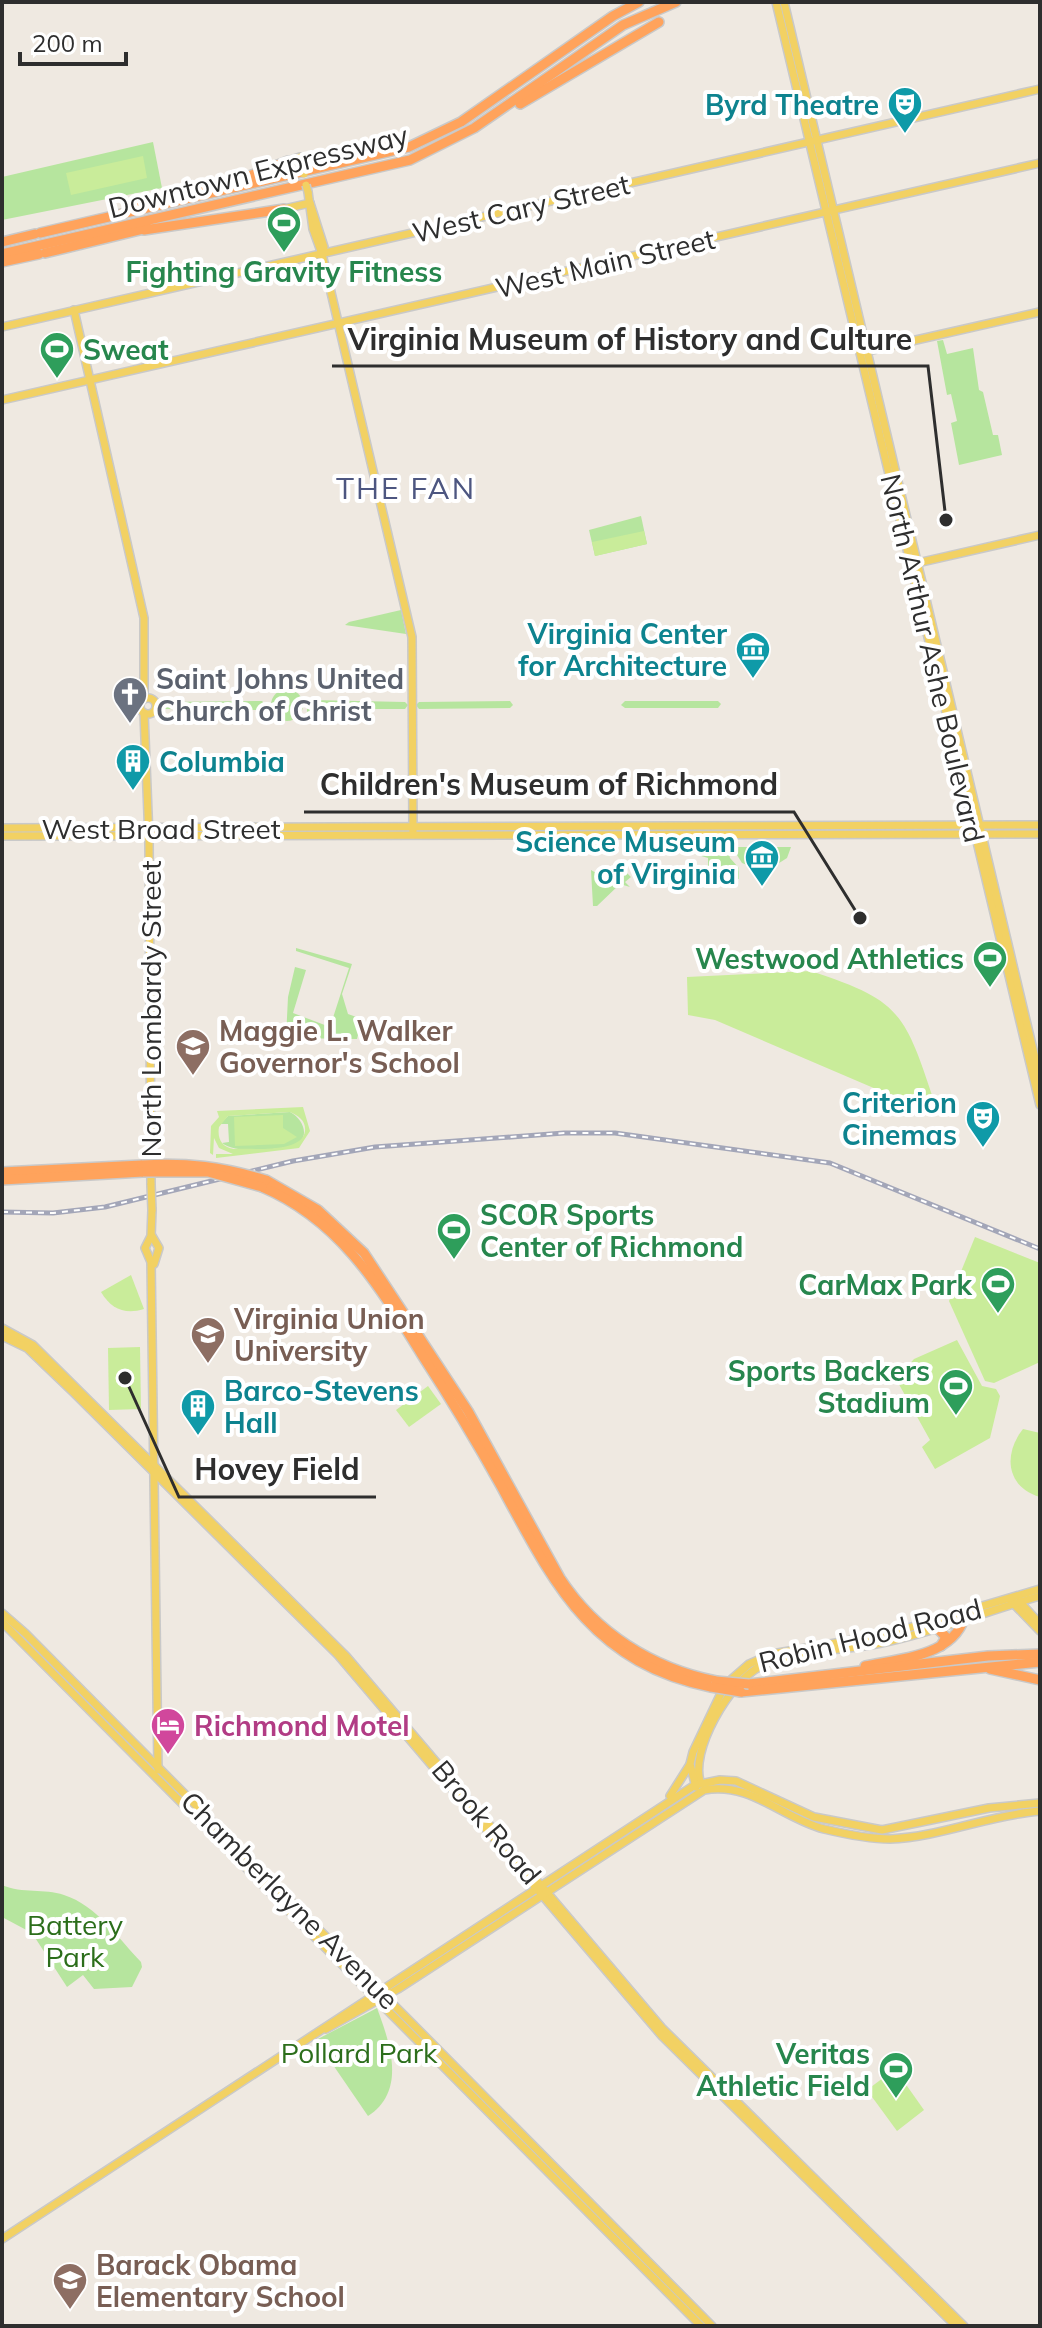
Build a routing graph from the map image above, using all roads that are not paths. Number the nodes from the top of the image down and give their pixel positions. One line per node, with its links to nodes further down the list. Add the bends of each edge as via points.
1 (639, 2): 15 (highway, Downtown Expressway, via 461,122 409,147)
2 (676, 2): 7 (highway, Downtown Expressway, via 616,30)
3 (776, 2): 8 (main road)
4 (784, 2): 8 (main road)
5 (659, 22): 7 (highway)
6 (1040, 89): 8 (main road, West Cary Street)
7 (474, 128): 11 (highway, Downtown Expressway, via 394,165)
8 (813, 141): 14 (main road, North Arthur Ashe Boulevard); 19 (main road, West Cary Street)
9 (288, 161): 12 (main road, bridge, via 300,157); 15 (highway)
10 (1040, 163): 14 (main road, West Main Street)
11 (274, 193): 16 (highway); 18 (highway, Downtown Expressway)
12 (310, 203): 13 (main road); 19 (main road, via 321,232)
13 (284, 209): 16 (highway)
14 (830, 211): 23 (main road, West Main Street); 25 (main road, North Arthur Ashe Boulevard)
15 (102, 219): 17 (highway, Downtown Expressway)
16 (133, 232): 20 (highway)
17 (2, 242)
18 (2, 254)
19 (322, 254): 21 (main road, West Cary Street); 23 (main road)
20 (2, 262)
21 (74, 310): 24 (main road, West Cary Street); 26 (main road)
22 (1040, 312): 25 (main road)
23 (339, 323): 26 (main road, West Main Street); 33 (main road, via 412,637)
24 (2, 327)
25 (864, 352): 29 (main road, North Arthur Ashe Boulevard)
26 (90, 380): 27 (main road, West Main Street); 30 (main road, via 144,618)
27 (2, 400)
28 (1040, 535): 29 (main road)
29 (914, 564): 35 (main road, North Arthur Ashe Boulevard)
30 (148, 699): 31 (main road, via 141,705); 31 (main road, via 156,706)
31 (148, 713): 36 (main road, North Lombardy Street)
32 (1040, 825): 35 (main road, West Broad Street)
33 (412, 827): 35 (main road, West Broad Street); 36 (main road, West Broad Street); 39 (main road)
34 (2, 828): 36 (main road, West Broad Street)
35 (977, 830): 37 (main road, West Broad Street); 39 (main road, West Broad Street); 40 (main road, North Arthur Ashe Boulevard); 41 (main road, North Arthur Ashe Boulevard)
36 (149, 831): 38 (main road, West Broad Street); 39 (main road, West Broad Street); 47 (main road, North Lombardy Street, bridge, via 152,1244 145,1251 152,1256)
37 (1040, 834)
38 (2, 836)
39 (411, 836)
40 (1040, 1079)
41 (1040, 1105)
42 (142, 1169): 43 (highway); 44 (highway); 63 (highway, bridge, via 193,1163 231,1169 318,1210 357,1245 569,1591 624,1649)
43 (2, 1172)
44 (2, 1180)
45 (2, 1328): 47 (main road, Brook Road, via 28,1340)
46 (2, 1336): 47 (main road, Brook Road, via 28,1350)
47 (155, 1469): 64 (main road); 72 (main road, Brook Road, via 342,1660)
48 (1040, 1589): 50 (main road, Robin Hood Road)
49 (1040, 1596): 50 (main road, Robin Hood Road)
50 (1015, 1601): 52 (main road, Robin Hood Road); 54 (main road); 56 (main road)
51 (2, 1613): 65 (main road, Chamberlayne Avenue)
52 (966, 1615): 55 (main road, Robin Hood Road); 57 (highway, via 957,1636); 66 (main road, Robin Hood Road, via 755,1661 725,1685)
53 (2, 1622): 67 (main road, Chamberlayne Avenue)
54 (1040, 1624)
55 (936, 1627): 57 (highway, via 946,1637); 68 (main road, Robin Hood Road, via 772,1662 749,1673 727,1697 703,1748)
56 (1040, 1631)
57 (940, 1647): 61 (highway)
58 (1040, 1654): 61 (highway)
59 (1040, 1662): 60 (highway)
60 (970, 1667): 62 (highway); 63 (highway, bridge, via 741,1692)
61 (826, 1676): 63 (highway, bridge)
62 (1040, 1680)
63 (714, 1684)
64 (157, 1745): 65 (main road); 67 (main road)
65 (144, 1752): 67 (main road, Chamberlayne Avenue)
66 (690, 1764): 68 (main road); 69 (main road, Robin Hood Road)
67 (158, 1772): 73 (main road, Chamberlayne Avenue)
68 (699, 1787): 69 (main road); 70 (main road, via 736,1781 814,1817 882,1830); 71 (main road, via 738,1790 819,1828 874,1838 900,1838); 72 (main road)
69 (667, 1802): 72 (main road)
70 (1040, 1803)
71 (1040, 1811)
72 (540, 1890): 73 (main road); 74 (main road); 79 (main road, Brook Road, via 666,2041); 80 (main road, Brook Road, via 671,2037)
73 (376, 1992): 74 (main road, Chamberlayne Avenue); 75 (main road)
74 (382, 1999): 75 (main road); 77 (main road, Chamberlayne Avenue); 78 (main road, Chamberlayne Avenue)
75 (310, 2037): 76 (main road)
76 (2, 2239)
77 (701, 2326)
78 (712, 2326)
79 (956, 2326)
80 (964, 2326)

